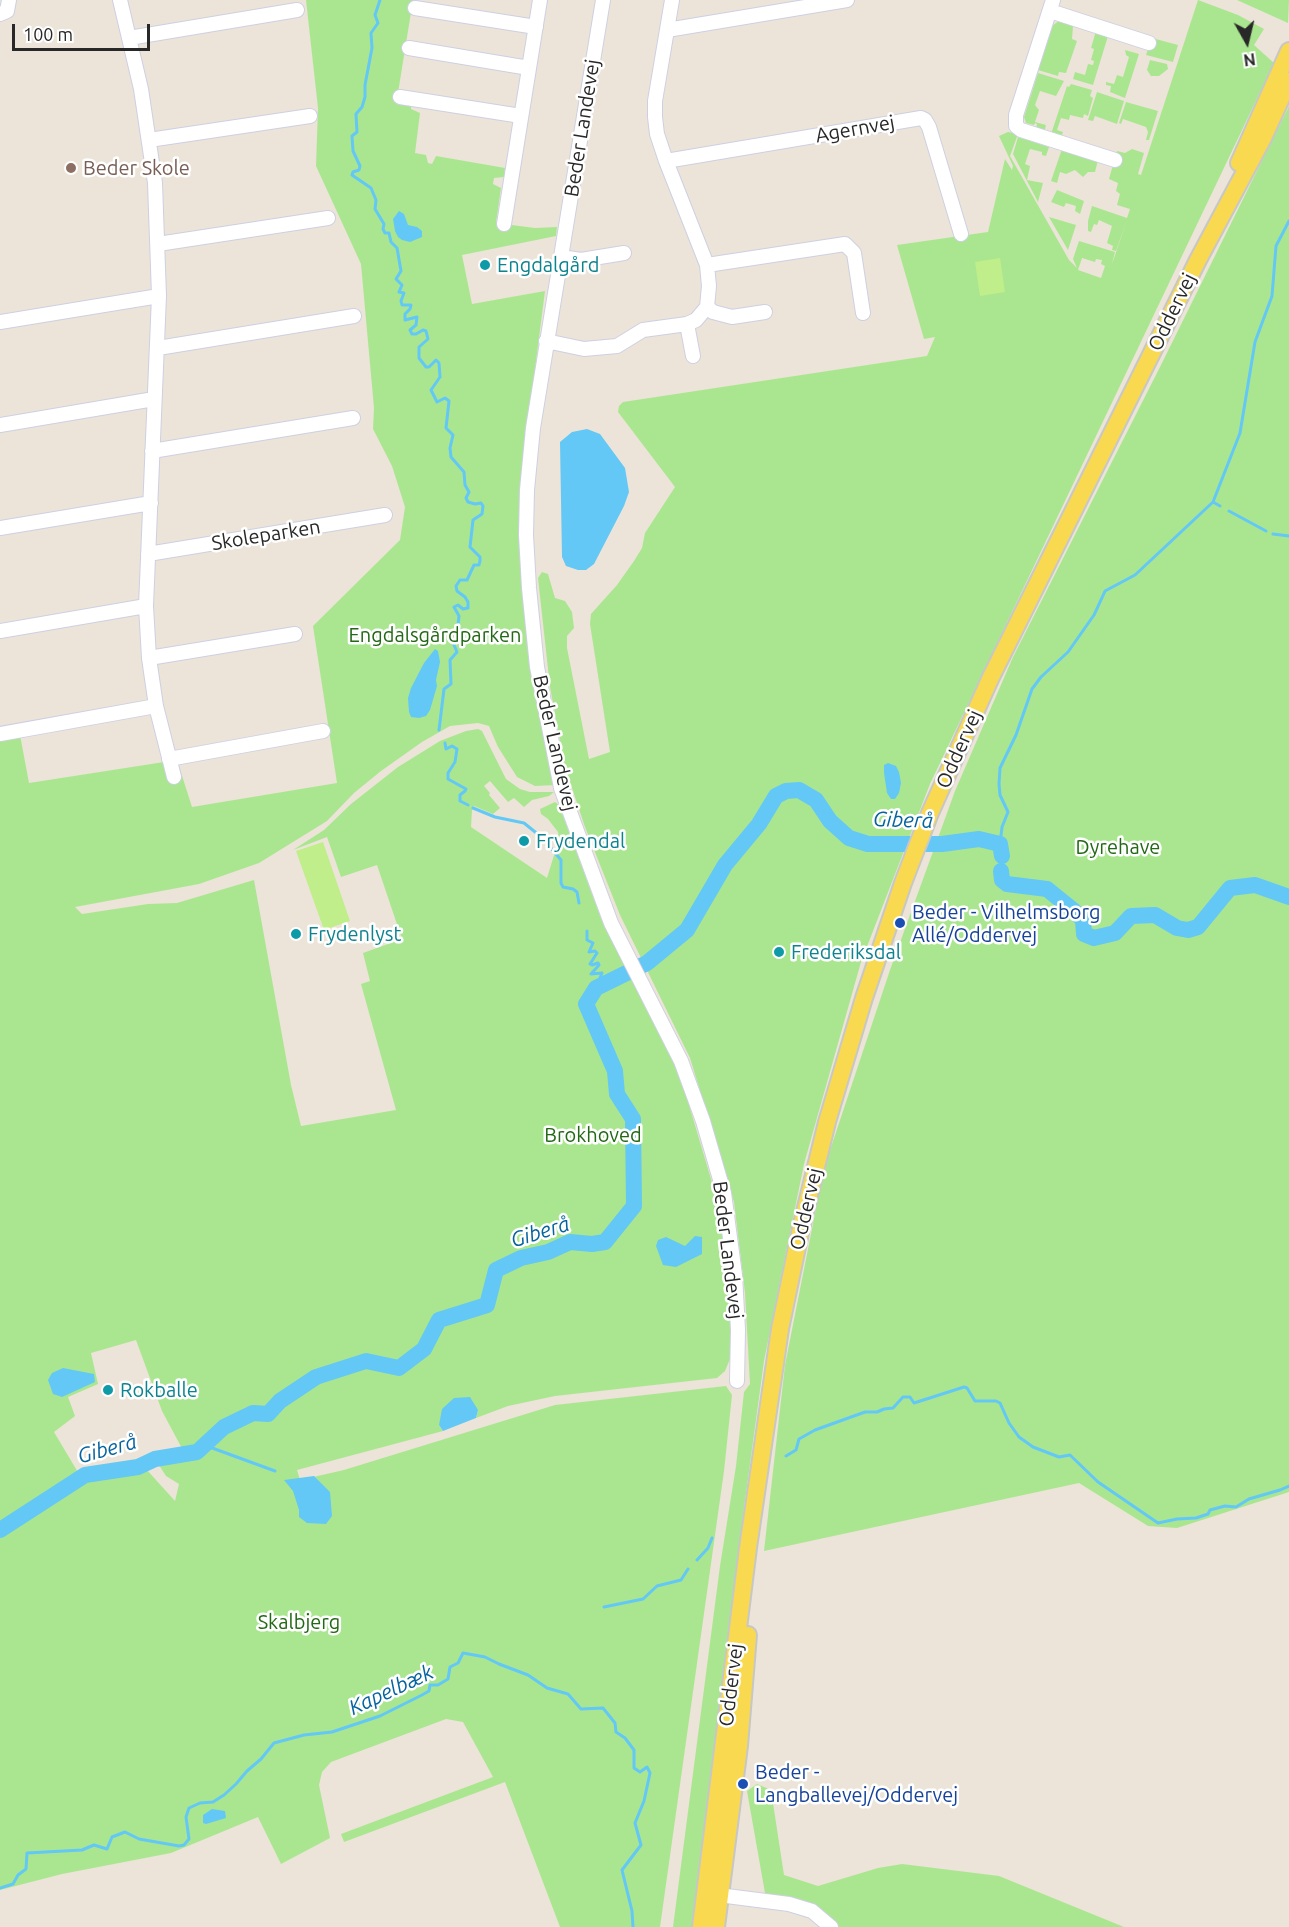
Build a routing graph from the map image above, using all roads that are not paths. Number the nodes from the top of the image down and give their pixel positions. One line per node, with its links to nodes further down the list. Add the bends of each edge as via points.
1 (9, 0): 10 (street, via 7,11)
2 (120, 0): 13 (street)
3 (540, 0): 11 (street)
4 (603, 0): 30 (street, Beder Landevej)
5 (672, 0): 12 (street)
6 (847, 0): 12 (street)
7 (1051, 5): 14 (street); 23 (street, via 1016,115 1016,126)
8 (415, 8): 11 (street)
9 (297, 10): 13 (street)
10 (0, 14)
11 (536, 27): 17 (street)
12 (667, 30): 24 (street, via 655,101 657,134)
13 (129, 38): 22 (street)
14 (1149, 43)
15 (409, 48): 17 (street)
16 (1289, 51): 31 (main road, Oddervej)
17 (529, 68): 21 (street)
18 (1289, 81): 31 (main road, Oddervej)
19 (400, 97): 21 (street)
20 (310, 116): 22 (street)
21 (521, 116): 26 (street)
22 (149, 140): 28 (street)
23 (1115, 160)
24 (666, 161): 27 (street, Agernvej, via 921,118 929,127); 32 (street)
25 (328, 218): 28 (street)
26 (504, 224)
27 (961, 234)
28 (158, 244): 33 (street)
29 (624, 253): 30 (street, via 581,260)
30 (561, 256): 40 (street, Beder Landevej)
31 (1198, 260): 61 (main road, Oddervej, via 991,677 930,813 864,999 827,1122 780,1329 748,1548)
32 (707, 265): 34 (street); 36 (street, via 845,244 854,253)
33 (159, 296): 38 (street); 41 (street)
34 (707, 307): 35 (street, via 732,317); 39 (street)
35 (765, 312)
36 (863, 313)
37 (354, 316): 41 (street)
38 (0, 322)
39 (687, 324): 40 (street, via 643,330 617,346 584,349); 42 (street)
40 (546, 341): 60 (street, Beder Landevej, via 527,490 526,535 537,667 561,788 605,909 681,1061 724,1193 735,1275)
41 (158, 348): 43 (street)
42 (693, 356)
43 (154, 399): 45 (street); 46 (street)
44 (353, 418): 46 (street)
45 (0, 425)
46 (152, 452): 47 (street)
47 (150, 503): 49 (street); 50 (street)
48 (385, 515): 50 (street, Skoleparken)
49 (0, 528)
50 (148, 554): 51 (street)
51 (146, 606): 52 (street); 54 (street)
52 (0, 632)
53 (295, 634): 54 (street)
54 (149, 658): 55 (street)
55 (156, 706): 57 (street); 58 (street)
56 (323, 731): 58 (street)
57 (0, 734)
58 (169, 759): 59 (street)
59 (174, 777)
60 (737, 1381)
61 (714, 1894): 62 (main road, Oddervej); 63 (main road, Oddervej); 64 (street, via 789,1904 812,1911)
62 (701, 1927)
63 (716, 1927)
64 (831, 1927)

